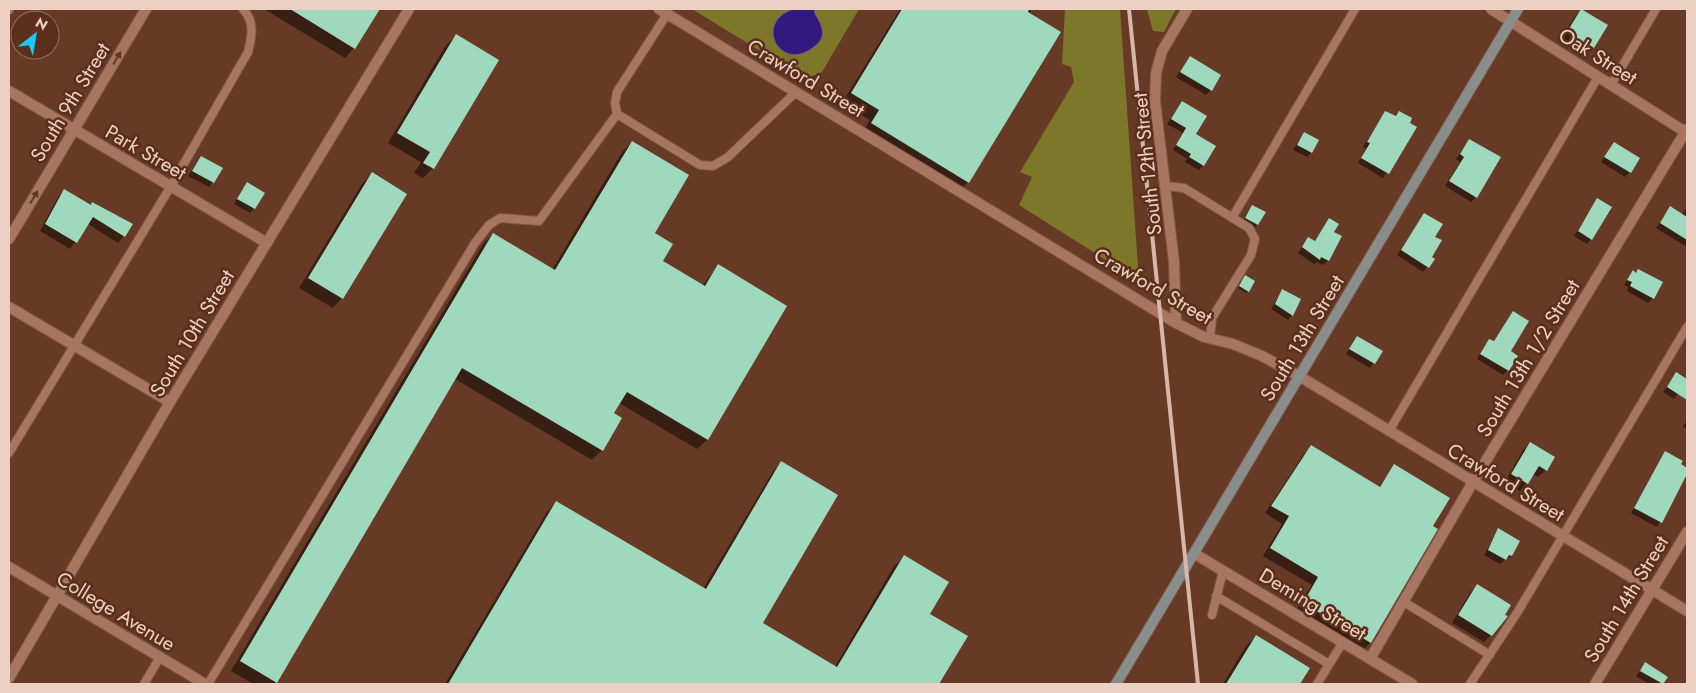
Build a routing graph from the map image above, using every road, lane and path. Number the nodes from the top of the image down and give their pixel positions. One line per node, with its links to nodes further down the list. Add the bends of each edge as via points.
1 (146, 9): 16 (street, South 9th Street, one-way to 1)
2 (243, 9): 18 (lane, via 253,32 248,52)
3 (409, 9): 22 (street, South 10th Street)
4 (1187, 9): 19 (street, South 12th Street, via 1162,51 1156,73)
5 (1355, 9): 20 (lane)
6 (1491, 9): 10 (street, Oak Street)
7 (1518, 9): 10 (main road, South 13th Street)
8 (1656, 9): 12 (lane)
9 (663, 11): 14 (street, Crawford Street); 15 (lane, via 617,92)
10 (1511, 21): 11 (street, Oak Street); 28 (main road, South 13th Street)
11 (1598, 76): 12 (street, Oak Street); 30 (lane)
12 (1611, 85): 17 (street, Oak Street)
13 (9, 91): 16 (street, Park Street)
14 (796, 92): 15 (lane, via 728,157 712,166 700,164); 24 (street, Crawford Street)
15 (617, 114): 51 (lane, via 539,221 500,218 489,225 475,243)
16 (74, 130): 18 (street, Park Street); 21 (street, South 9th Street, one-way to 16)
17 (1687, 131): 32 (street, South 13th 1/2 Street)
18 (170, 186): 22 (street, Park Street); 27 (lane)
19 (1166, 186): 20 (lane, via 1184,188); 24 (street, South 12th Street)
20 (1232, 218): 26 (lane, via 1249,228 1256,238 1251,254 1212,318)
21 (9, 239)
22 (267, 243): 29 (street, South 10th Street)
23 (9, 307): 27 (street)
24 (1176, 323): 26 (street, Crawford Street)
25 (1687, 327): 34 (lane)
26 (1210, 338): 28 (street, Crawford Street, via 1247,350)
27 (73, 345): 29 (street); 31 (lane)
28 (1299, 376): 30 (street, Crawford Street); 35 (main road, South 13th Street)
29 (170, 402): 39 (street, South 10th Street)
30 (1389, 431): 32 (street, Crawford Street)
31 (9, 453)
32 (1474, 482): 34 (street, Crawford Street); 41 (street, South 13th 1/2 Street)
33 (1687, 532): 38 (street, South 14th Street)
34 (1562, 535): 38 (street, Crawford Street); 45 (lane)
35 (1195, 554): 37 (street, Deming Street); 52 (main road, South 13th Street)
36 (9, 568): 39 (street, College Avenue)
37 (1223, 571): 40 (lane); 44 (street, Deming Street)
38 (1652, 590): 42 (street, Crawford Street); 56 (street, South 14th Street)
39 (58, 596): 46 (street, College Avenue); 49 (street, South 10th Street)
40 (1216, 596): 43 (lane); 48 (lane)
41 (1404, 602): 45 (lane); 47 (street, South 13th 1/2 Street)
42 (1687, 611)
43 (1212, 615)
44 (1342, 642): 47 (street, Deming Street); 48 (lane)
45 (1490, 656): 55 (lane)
46 (160, 658): 50 (lane); 51 (street, College Avenue)
47 (1370, 658): 54 (street, Deming Street)
48 (1329, 664): 53 (lane)
49 (9, 678)
50 (144, 684)
51 (206, 684)
52 (1116, 684)
53 (1317, 684)
54 (1412, 684)
55 (1470, 684)
56 (1595, 684)

